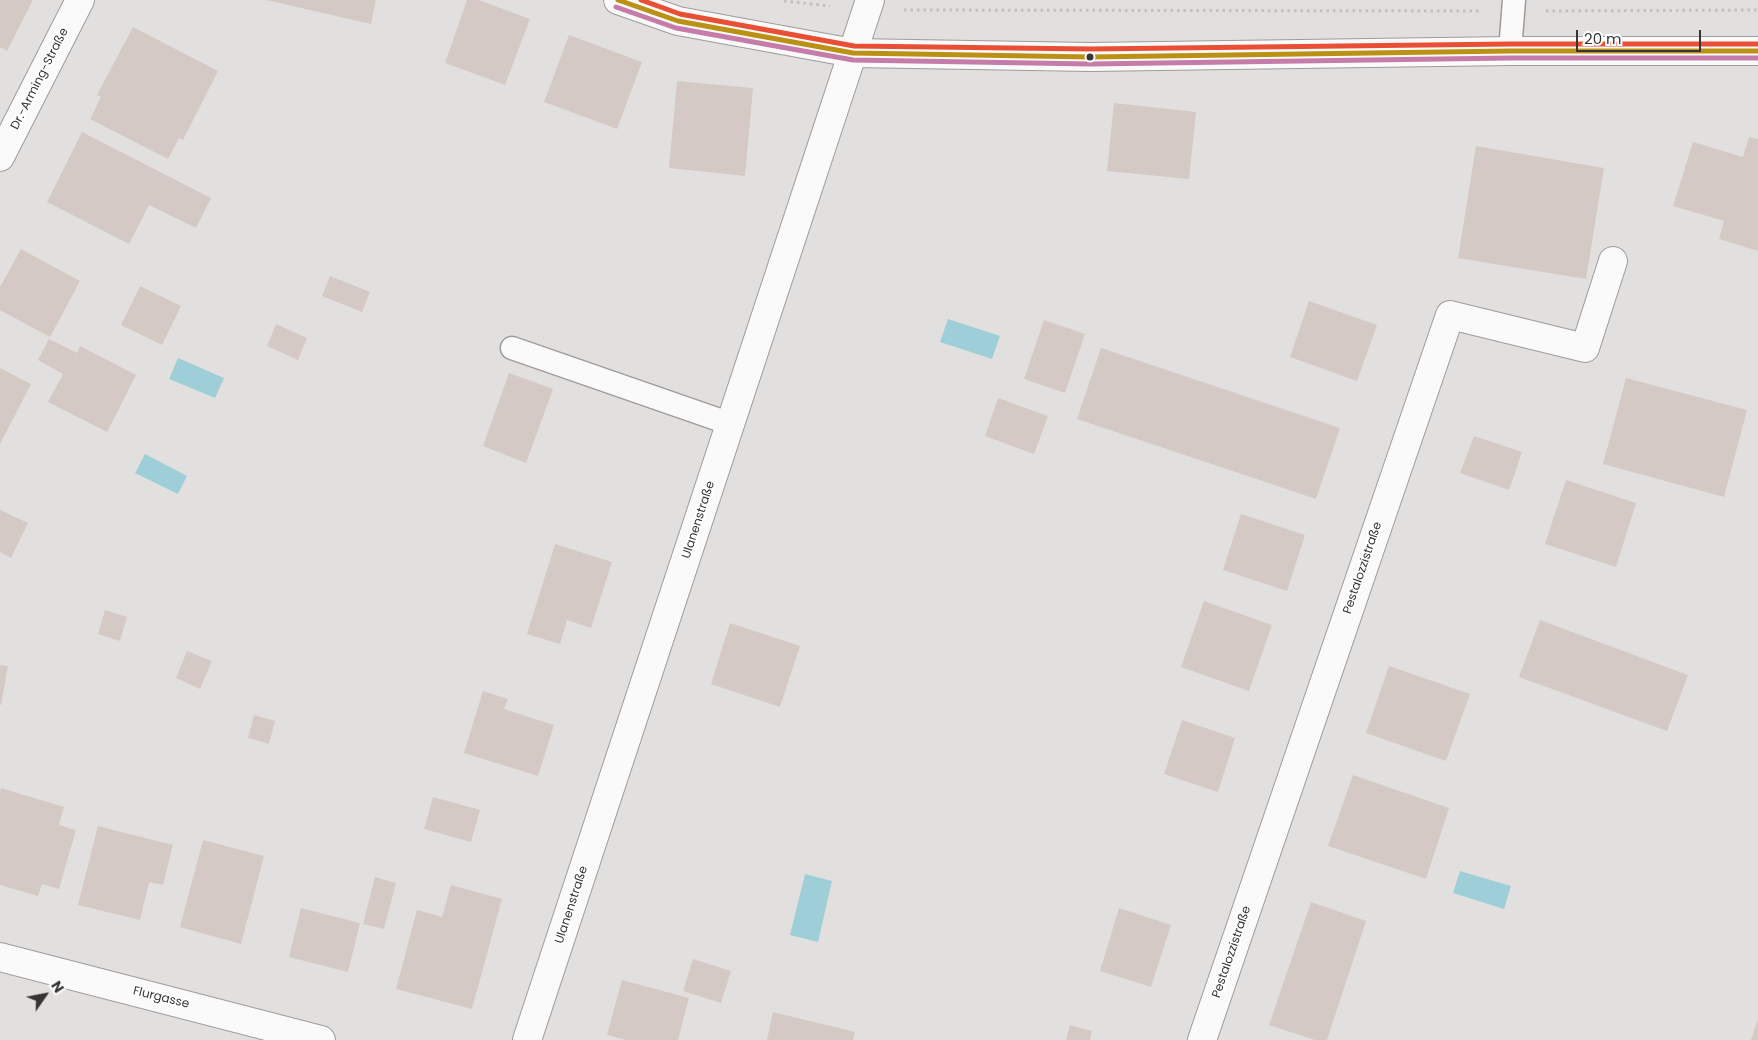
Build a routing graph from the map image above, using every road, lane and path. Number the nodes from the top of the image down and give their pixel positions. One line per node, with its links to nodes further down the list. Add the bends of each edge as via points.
1 (80, 0): 10 (street, Dr.-Arming-Straße)
2 (618, 0): 9 (street, via 678,21)
3 (778, 1): 4 (path)
4 (868, 5): 5 (path); 9 (street, Ulanenstraße)
5 (1513, 6): 6 (path); 7 (lane)
6 (1758, 10)
7 (1510, 51): 8 (street); 9 (street, via 1090,57)
8 (1758, 51)
9 (853, 53): 13 (street, Ulanenstraße)
10 (0, 157)
11 (1613, 260): 17 (street, Pestalozzistraße, via 1585,348 1450,316)
12 (512, 348): 13 (lane)
13 (731, 424): 16 (street, Ulanenstraße)
14 (0, 957): 15 (street, Flurgasse)
15 (321, 1040)
16 (527, 1040)
17 (1202, 1040)

